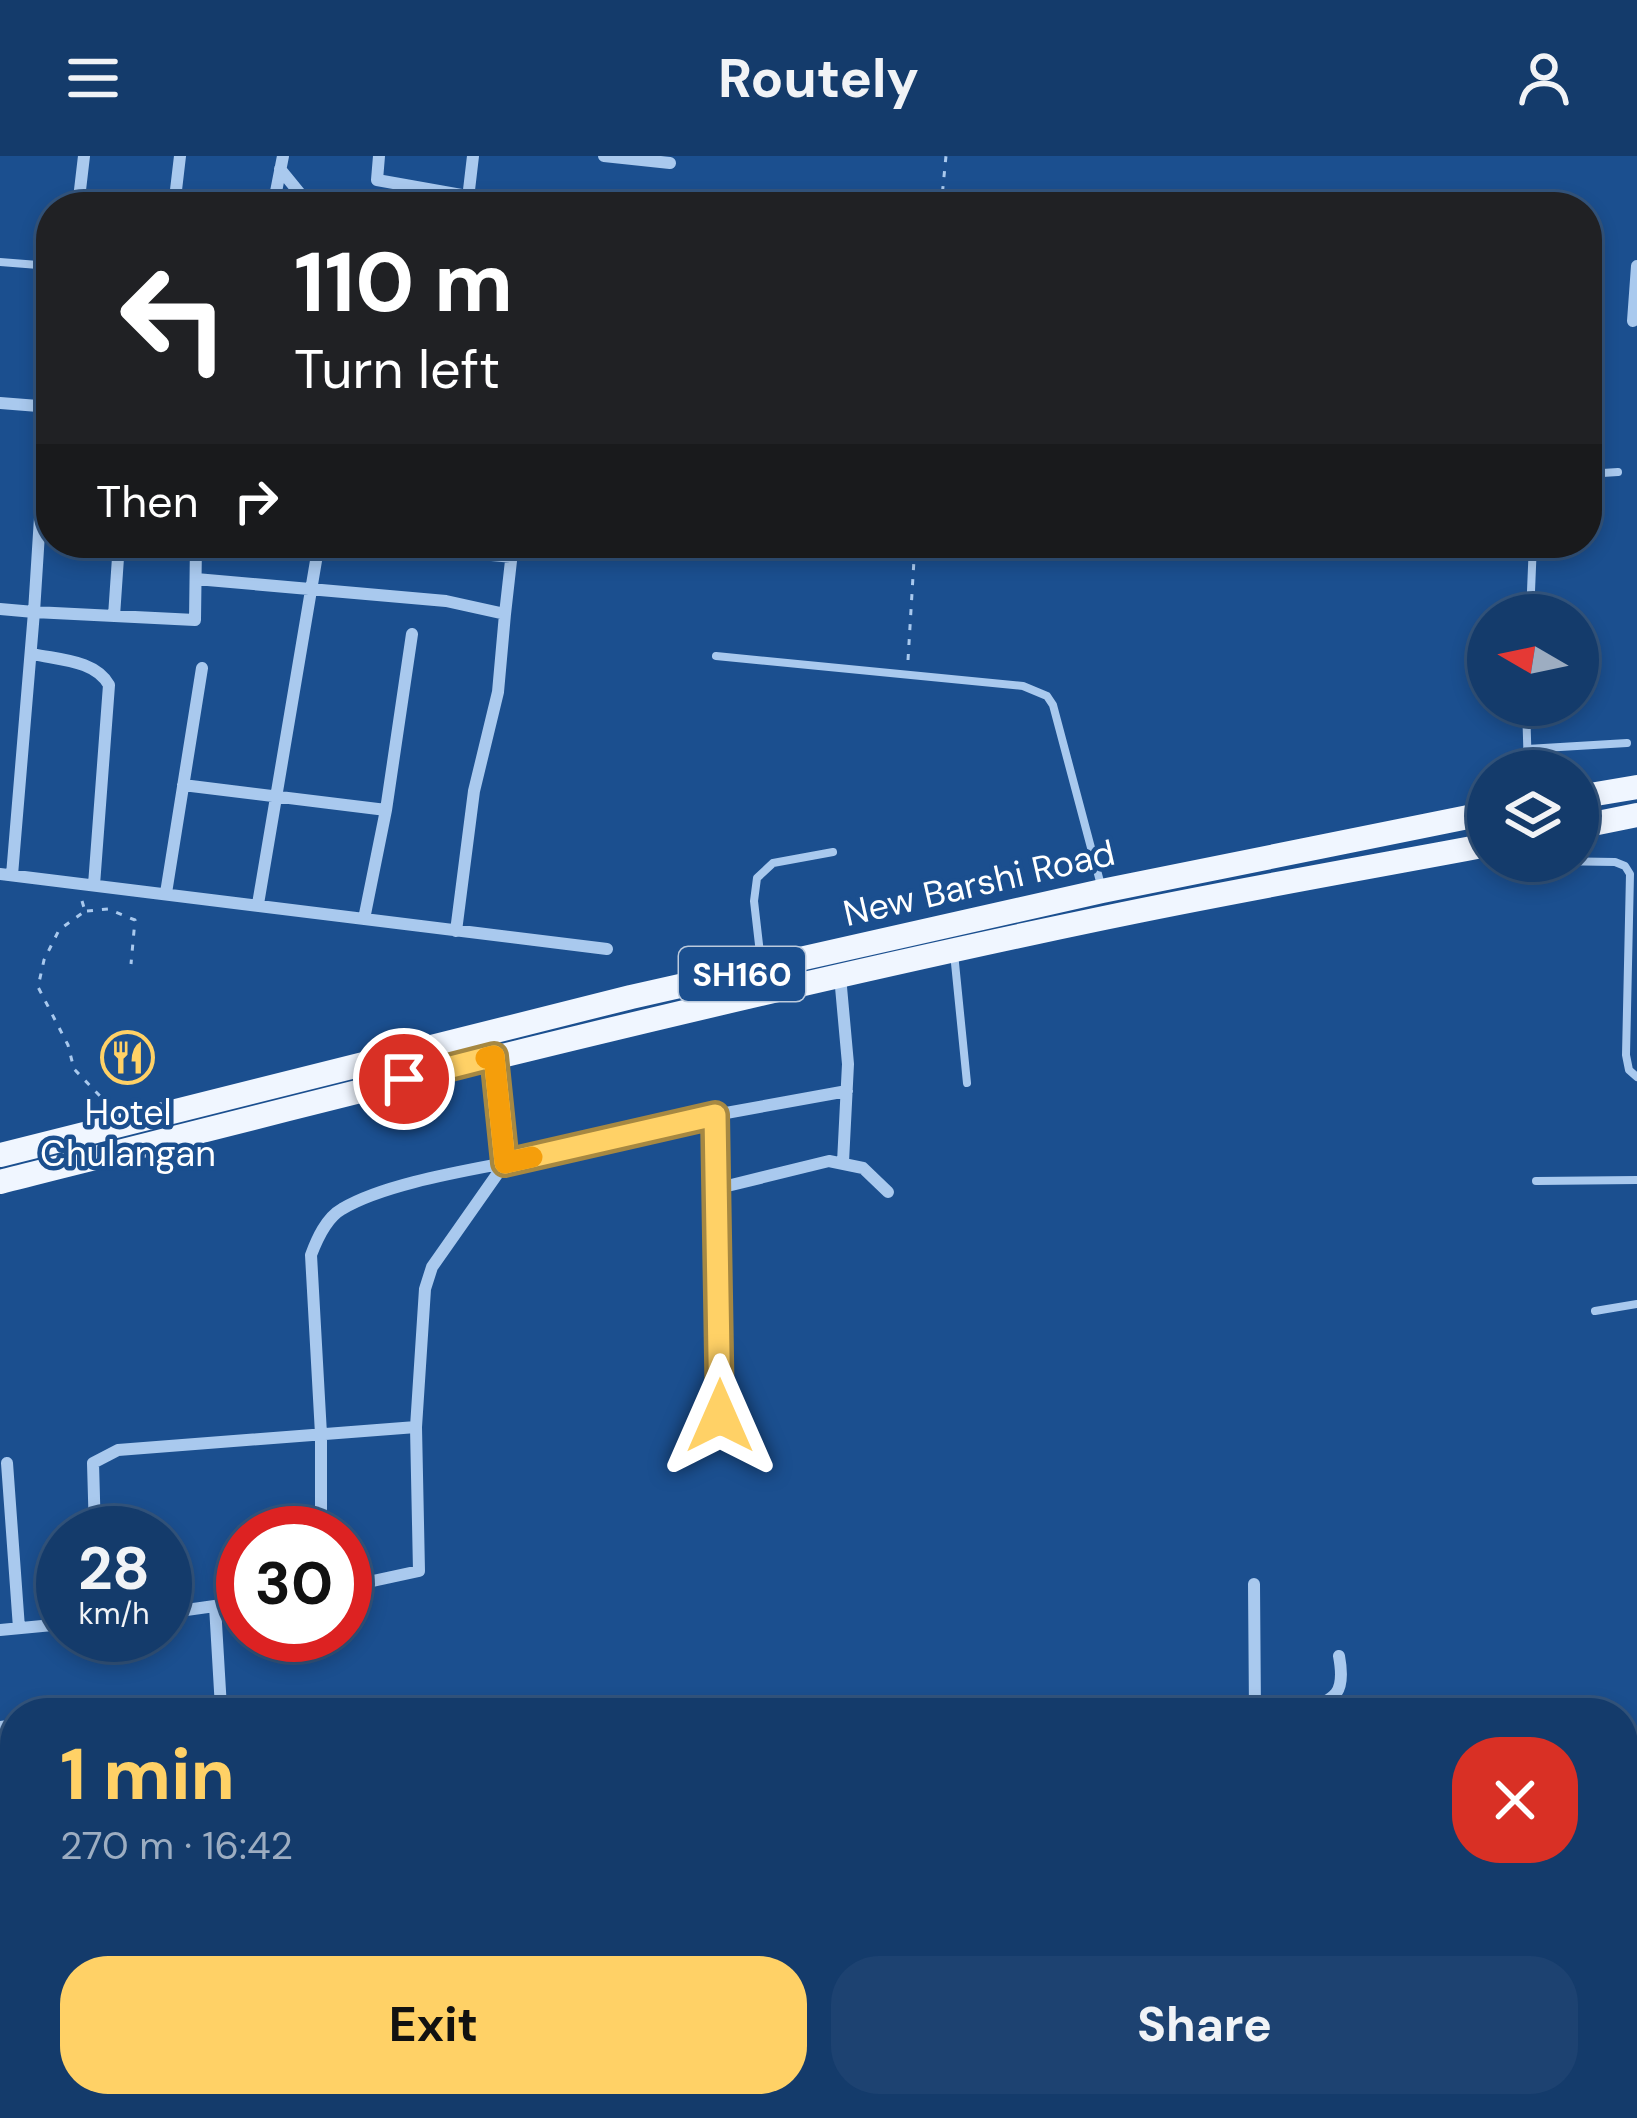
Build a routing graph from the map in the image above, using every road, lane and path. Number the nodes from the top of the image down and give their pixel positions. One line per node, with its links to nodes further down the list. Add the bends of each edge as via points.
1 (84, 156): 9 (street)
2 (180, 156): 10 (street)
3 (379, 156): 13 (street, via 377,180)
4 (473, 156): 14 (street)
5 (604, 156): 8 (street)
6 (946, 156): 15 (path)
7 (282, 162): 11 (street); 12 (street)
8 (670, 163)
9 (80, 192)
10 (176, 192)
11 (276, 192)
12 (301, 192)
13 (425, 192)
14 (468, 192)
15 (942, 192)
16 (0, 262): 17 (lane)
17 (36, 265)
18 (1637, 269): 19 (street)
19 (1634, 321)
20 (0, 403): 21 (street)
21 (36, 406)
22 (1618, 472): 23 (lane)
23 (1602, 473)
24 (37, 558): 35 (street)
25 (118, 558): 37 (street)
26 (196, 558): 31 (street)
27 (317, 558): 32 (street)
28 (512, 558): 36 (street)
29 (914, 558): 42 (path)
30 (1532, 558): 33 (lane)
31 (196, 578): 32 (street); 37 (street, via 195,620)
32 (312, 589): 36 (street); 49 (street)
33 (1531, 594)
34 (0, 609): 35 (street)
35 (34, 613): 37 (street); 39 (street)
36 (505, 614): 65 (street)
37 (114, 616)
38 (412, 634): 50 (street)
39 (33, 654): 57 (street); 59 (street, via 88,666 109,685)
40 (716, 656): 42 (lane)
41 (202, 668): 46 (street)
42 (907, 674): 60 (lane, via 1023,686 1047,696)
43 (1526, 726): 45 (lane)
44 (1627, 743): 45 (lane)
45 (1527, 749)
46 (183, 785): 49 (street); 61 (street)
47 (1637, 788): 48 (main road)
48 (1599, 793)
49 (277, 799): 50 (street); 62 (street)
50 (386, 810): 64 (street)
51 (1637, 814): 53 (main road)
52 (1467, 817): 60 (main road, New Barshi Road / SH160)
53 (1599, 822)
54 (1467, 848): 67 (main road, New Barshi Road / SH160)
55 (832, 852): 69 (lane, via 773,863 757,878)
56 (1599, 862): 72 (lane, via 1616,862 1630,874 1626,1055)
57 (6, 874): 58 (street)
58 (76, 883): 59 (street); 63 (path)
59 (94, 885): 61 (street)
60 (1102, 891): 69 (main road, New Barshi Road / SH160)
61 (166, 893): 62 (street)
62 (258, 904): 64 (street)
63 (85, 911): 68 (path, via 108,909 135,920); 75 (path, via 59,930 38,987 74,1070)
64 (364, 919): 65 (street)
65 (456, 931): 66 (street)
66 (607, 949)
67 (953, 952): 70 (main road, New Barshi Road / SH160); 73 (lane)
68 (131, 964)
69 (762, 969): 77 (main road, New Barshi Road / SH160)
70 (840, 976): 71 (main road, New Barshi Road / SH160); 74 (street)
71 (494, 1056): 79 (street); 82 (main road, New Barshi Road / SH160)
72 (1637, 1077)
73 (967, 1083)
74 (847, 1091): 76 (street); 78 (street)
75 (100, 1096)
76 (715, 1115): 79 (street); 83 (street)
77 (0, 1155)
78 (843, 1162): 83 (street); 84 (street)
79 (505, 1163): 88 (street, via 432,1268); 89 (street, via 422,1180 339,1210 319,1235 311,1255)
80 (1637, 1180): 81 (lane)
81 (1536, 1181)
82 (0, 1182)
83 (719, 1188): 87 (street)
84 (889, 1192)
85 (1637, 1304): 86 (lane)
86 (1595, 1311)
87 (720, 1416)
88 (416, 1427): 89 (street); 93 (street, via 419,1571)
89 (321, 1434): 91 (street, via 118,1450 93,1463); 92 (street)
90 (7, 1463): 98 (street)
91 (94, 1506)
92 (322, 1506)
93 (372, 1581)
94 (1255, 1584): 102 (street)
95 (215, 1606): 96 (street); 101 (street)
96 (192, 1609)
97 (36, 1627): 98 (street)
98 (20, 1628): 99 (street)
99 (0, 1630)
100 (1339, 1656): 103 (street)
101 (220, 1698)
102 (1256, 1698)
103 (1333, 1698)

